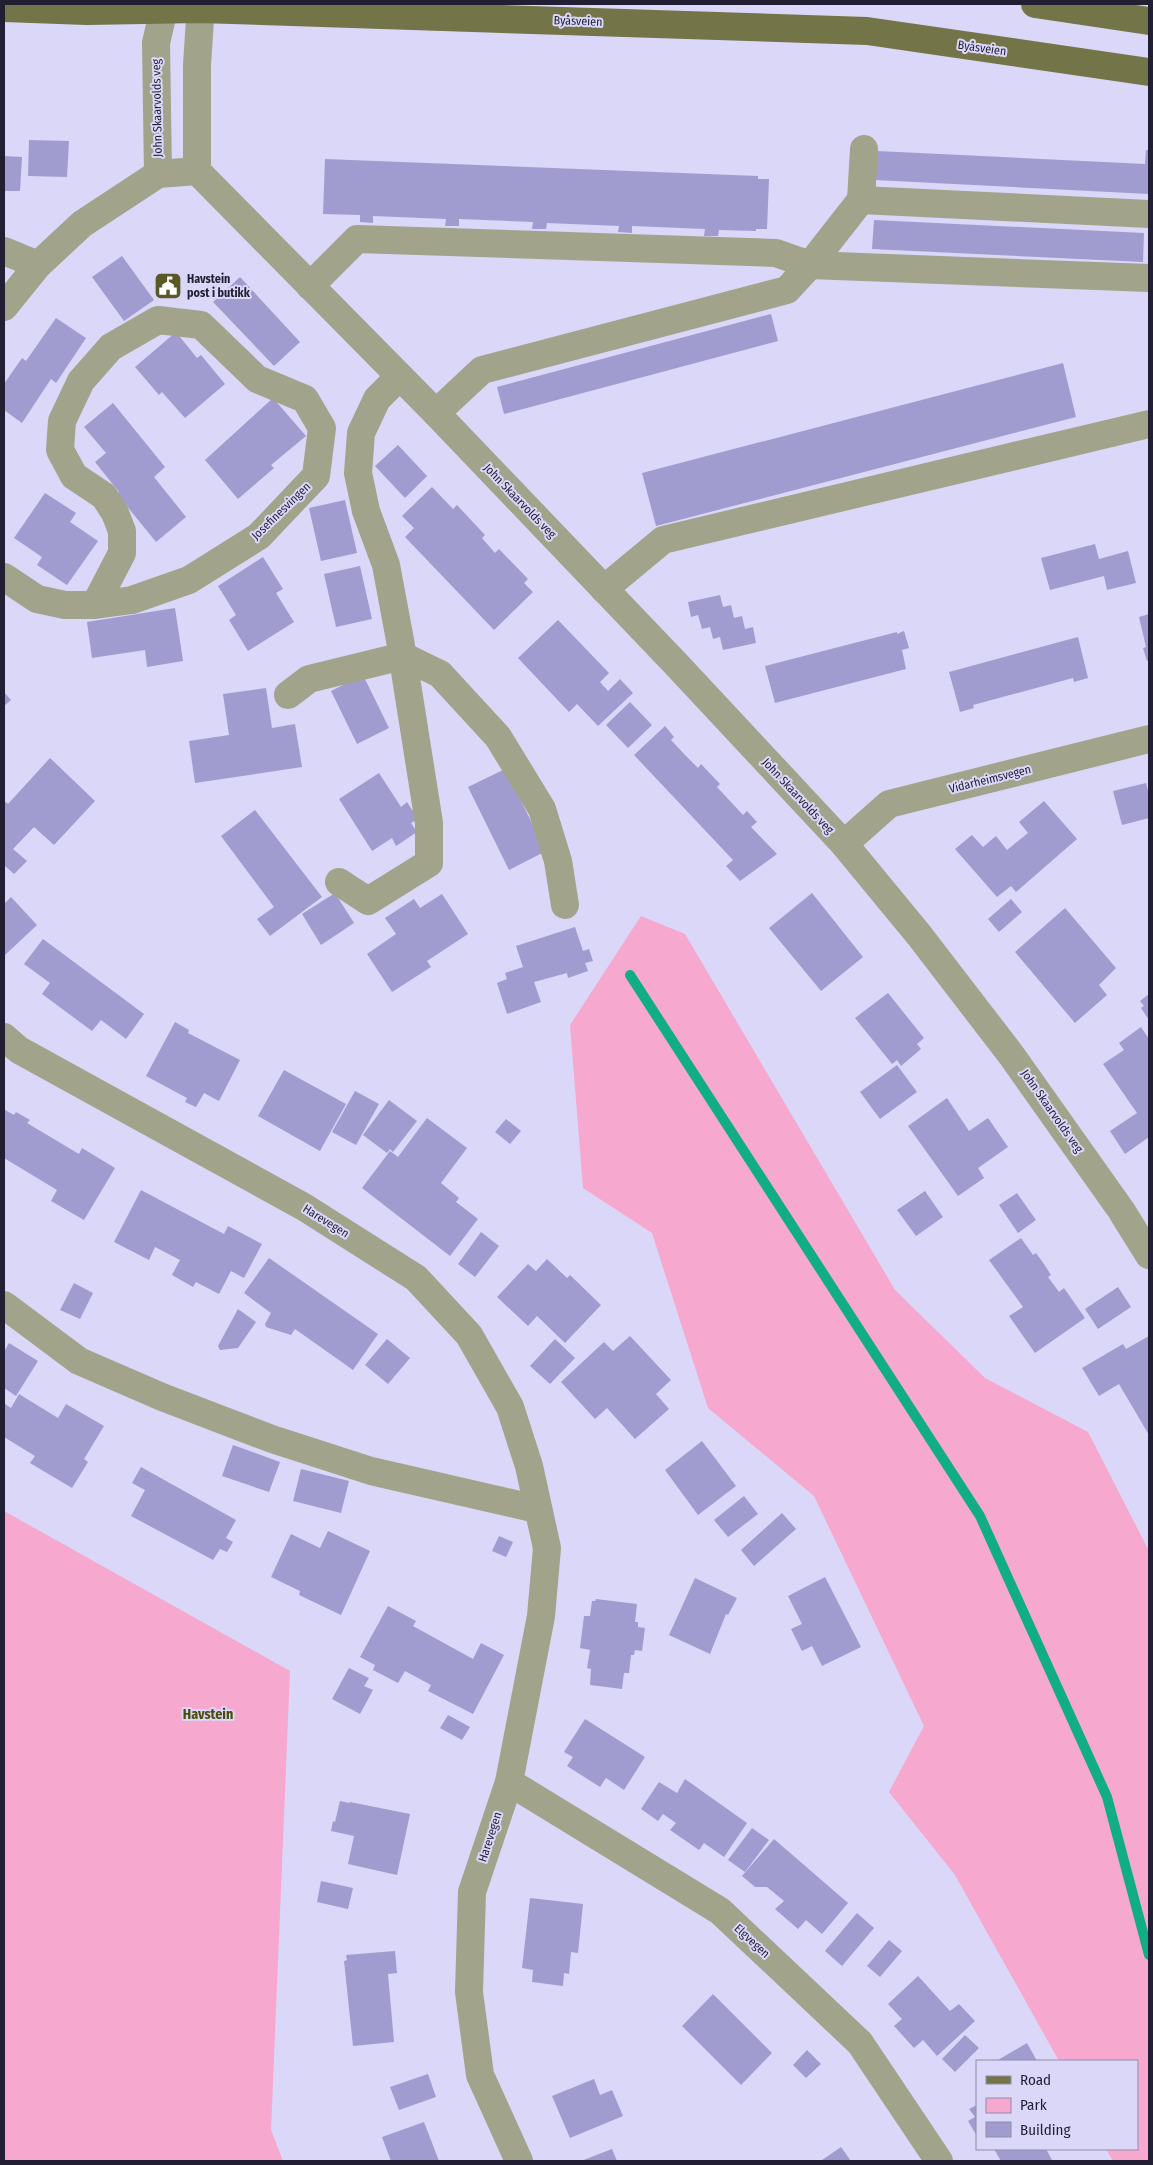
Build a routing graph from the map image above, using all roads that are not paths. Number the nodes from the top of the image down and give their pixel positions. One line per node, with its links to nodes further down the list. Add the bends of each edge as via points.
1 (1035, 4): 5 (main road)
2 (165, 6): 3 (main road, Byåsveien); 4 (main road, Byåsveien, via 88,11); 9 (street, John Skaarvolds veg, via 156,43)
3 (201, 6): 6 (main road, Byåsveien, via 867,31); 8 (street, via 197,65)
4 (4, 8)
5 (1149, 21)
6 (1149, 72)
7 (864, 148): 10 (street)
8 (197, 171): 9 (street, John Skaarvolds veg); 16 (street, John Skaarvolds veg)
9 (158, 174): 13 (street, via 82,224)
10 (861, 200): 11 (street); 14 (street)
11 (1149, 214)
12 (4, 252): 13 (street)
13 (38, 265): 17 (street)
14 (810, 265): 15 (street); 16 (street, via 776,253 357,239); 19 (street, via 787,290 482,370)
15 (1149, 278)
16 (310, 286): 18 (street, John Skaarvolds veg)
17 (4, 307)
18 (399, 377): 19 (street, John Skaarvolds veg); 24 (street, via 377,400 361,433 358,473 366,511 386,565)
19 (436, 414): 22 (street, John Skaarvolds veg)
20 (1149, 424): 22 (street, via 663,540)
21 (4, 577): 23 (street, Josefinesvingen, via 37,599 65,605)
22 (604, 588): 27 (street, John Skaarvolds veg)
23 (95, 605): 23 (street, Josefinesvingen, via 132,600 190,580 259,536 316,476 322,428 305,398 257,379 201,325 158,320 110,347 81,381 62,421 60,450 74,476 104,496 122,531 122,553)
24 (403, 656): 25 (street, via 309,679); 28 (street, via 429,823 429,863 368,901); 29 (street, via 440,674 498,737 542,809 558,861)
25 (288, 695)
26 (1149, 739): 27 (street, Vidarheimsvegen, via 889,804)
27 (844, 844): 31 (street, John Skaarvolds veg, via 1012,1056 1122,1210)
28 (339, 882)
29 (565, 905)
30 (4, 1037): 33 (street, Harevegen, via 19,1050 304,1207 416,1278 469,1335 510,1407 529,1466)
31 (1149, 1255)
32 (4, 1305): 33 (street, via 79,1362 162,1397 272,1439 371,1471)
33 (537, 1509): 34 (street, Harevegen, via 547,1548 541,1616)
34 (509, 1782): 35 (street, Harevegen, via 472,1892 469,1992 480,2075); 36 (street, Elgvegen, via 720,1911 860,2043)
35 (519, 2161)
36 (939, 2161)

